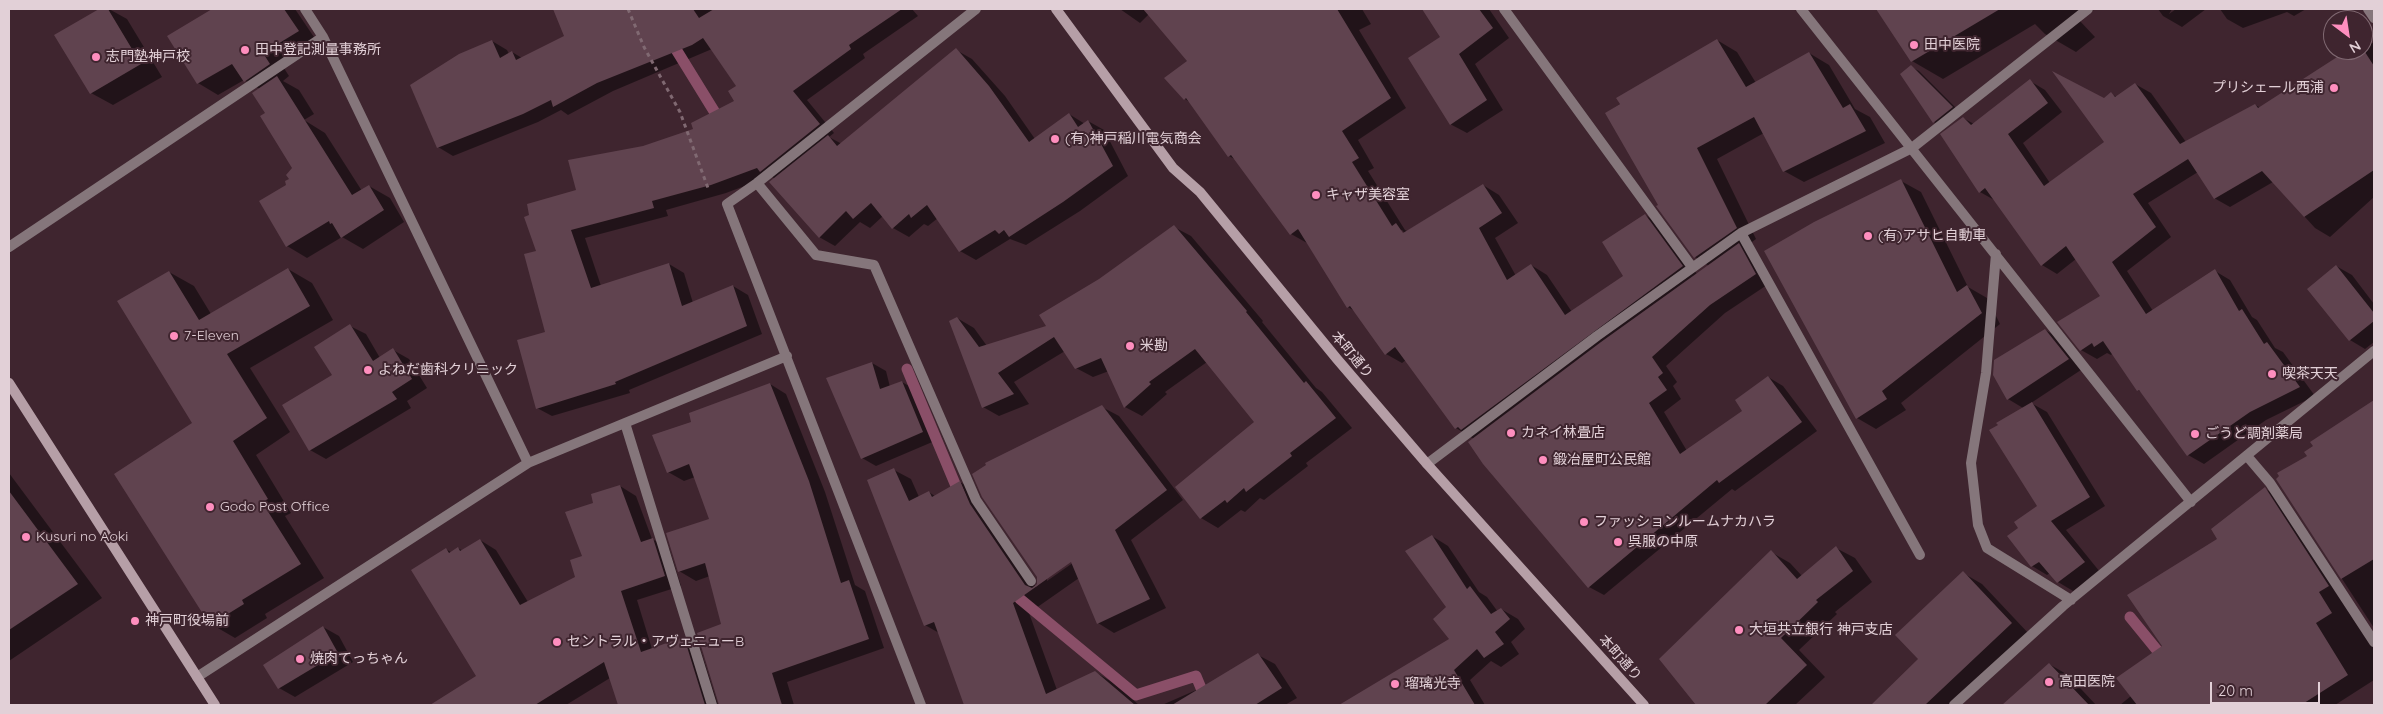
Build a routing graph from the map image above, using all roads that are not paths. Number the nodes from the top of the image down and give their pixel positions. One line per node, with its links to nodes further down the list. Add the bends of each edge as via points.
1 (306, 9): 9 (street)
2 (976, 9): 11 (street)
3 (1056, 9): 22 (street, 本町通り, via 1174,168 1200,192)
4 (1504, 9): 15 (street)
5 (1801, 9): 10 (street)
6 (2088, 9): 10 (street)
7 (2368, 9): 8 (street)
8 (2374, 18)
9 (323, 36): 13 (street); 21 (street)
10 (1912, 148): 12 (street); 14 (street)
11 (757, 183): 17 (street, via 727,204); 25 (street, via 816,255 874,265 976,500)
12 (1741, 233): 15 (street); 24 (street)
13 (9, 247)
14 (1996, 254): 23 (street); 26 (street, via 1986,372 1971,463 1978,525 1987,548)
15 (1692, 267): 22 (street)
16 (2374, 351): 20 (street)
17 (787, 356): 19 (street); 31 (street)
18 (9, 383): 28 (street)
19 (625, 423): 21 (street); 30 (street)
20 (2247, 456): 23 (street); 27 (street, via 2270,483)
21 (528, 463): 28 (street)
22 (1427, 464): 32 (street, 本町通り)
23 (2191, 502): 26 (street)
24 (1920, 555)
25 (1031, 581)
26 (2070, 600): 33 (street)
27 (2374, 642)
28 (197, 677): 29 (street)
29 (215, 705)
30 (712, 705)
31 (921, 705)
32 (1644, 705)
33 (1954, 705)

